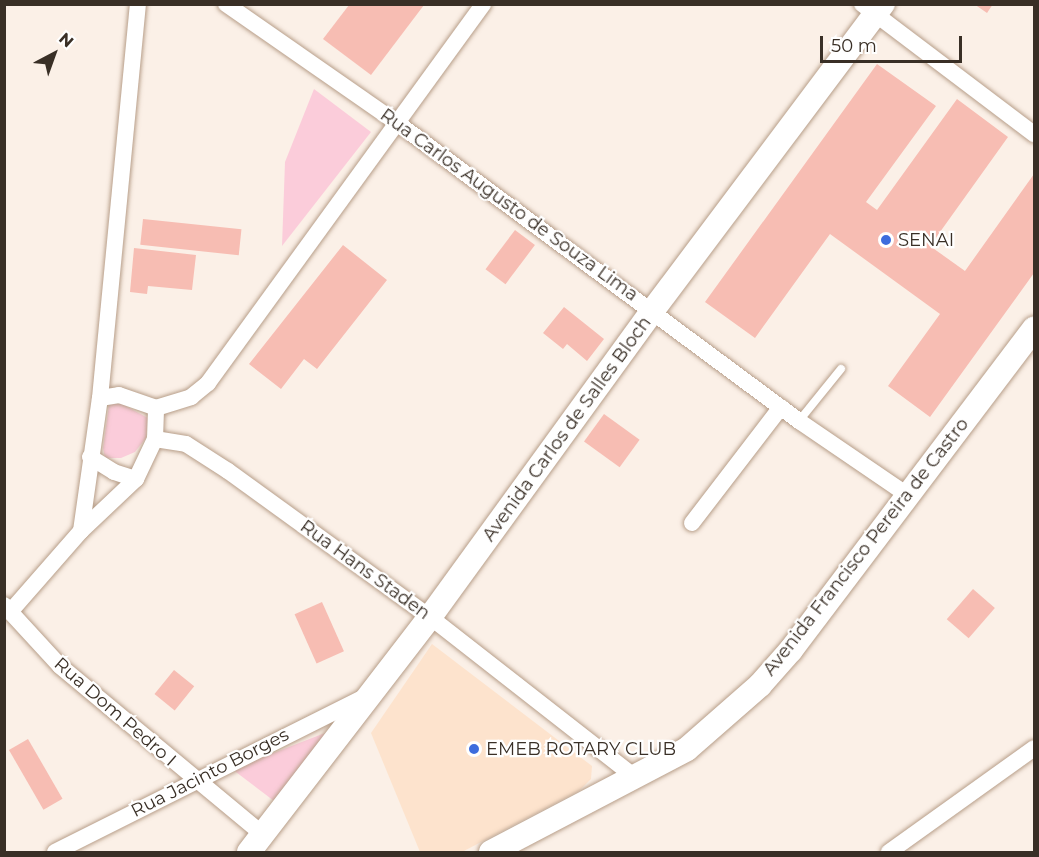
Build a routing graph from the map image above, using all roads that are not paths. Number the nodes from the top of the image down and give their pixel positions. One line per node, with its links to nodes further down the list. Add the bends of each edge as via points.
1 (138, 4): 10 (street)
2 (226, 4): 5 (street, Rua Carlos Augusto de Souza Lima)
3 (483, 4): 5 (street)
4 (874, 8): 6 (street); 7 (street, Avenida Carlos de Salles Bloch)
5 (396, 122): 7 (street, Rua Carlos Augusto de Souza Lima); 12 (street, via 208,383 191,397)
6 (1035, 134)
7 (653, 310): 11 (street, Rua Carlos Augusto de Souza Lima); 21 (street, Avenida Carlos de Salles Bloch)
8 (1035, 329): 17 (street, Avenida Francisco Pereira de Castro)
9 (840, 369): 13 (lane)
10 (100, 398): 12 (street, via 119,395); 15 (street)
11 (781, 406): 13 (street, Rua Carlos Augusto de Souza Lima); 18 (street)
12 (156, 408): 14 (street)
13 (799, 421): 17 (street, Rua Carlos Augusto de Souza Lima)
14 (155, 439): 16 (street); 21 (street, Rua Hans Staden, via 186,444 201,452)
15 (90, 457): 16 (street, via 114,472); 19 (street)
16 (136, 479): 19 (street)
17 (906, 494): 24 (street, Avenida Francisco Pereira de Castro, via 791,650 760,685 687,749)
18 (692, 523)
19 (81, 531): 20 (street)
20 (7, 608): 25 (street, Rua Dom Pedro I, via 60,666)
21 (430, 616): 22 (street, Avenida Carlos de Salles Bloch); 24 (street, Rua Hans Staden)
22 (367, 696): 25 (street, Rua Jacinto Borges); 26 (street, Avenida Carlos de Salles Bloch)
23 (1035, 748): 29 (street)
24 (635, 777): 28 (street, Avenida Francisco Pereira de Castro)
25 (195, 780): 26 (street, Rua Dom Pedro I); 27 (street, Rua Jacinto Borges)
26 (255, 843)
27 (55, 852)
28 (491, 852)
29 (889, 852)

